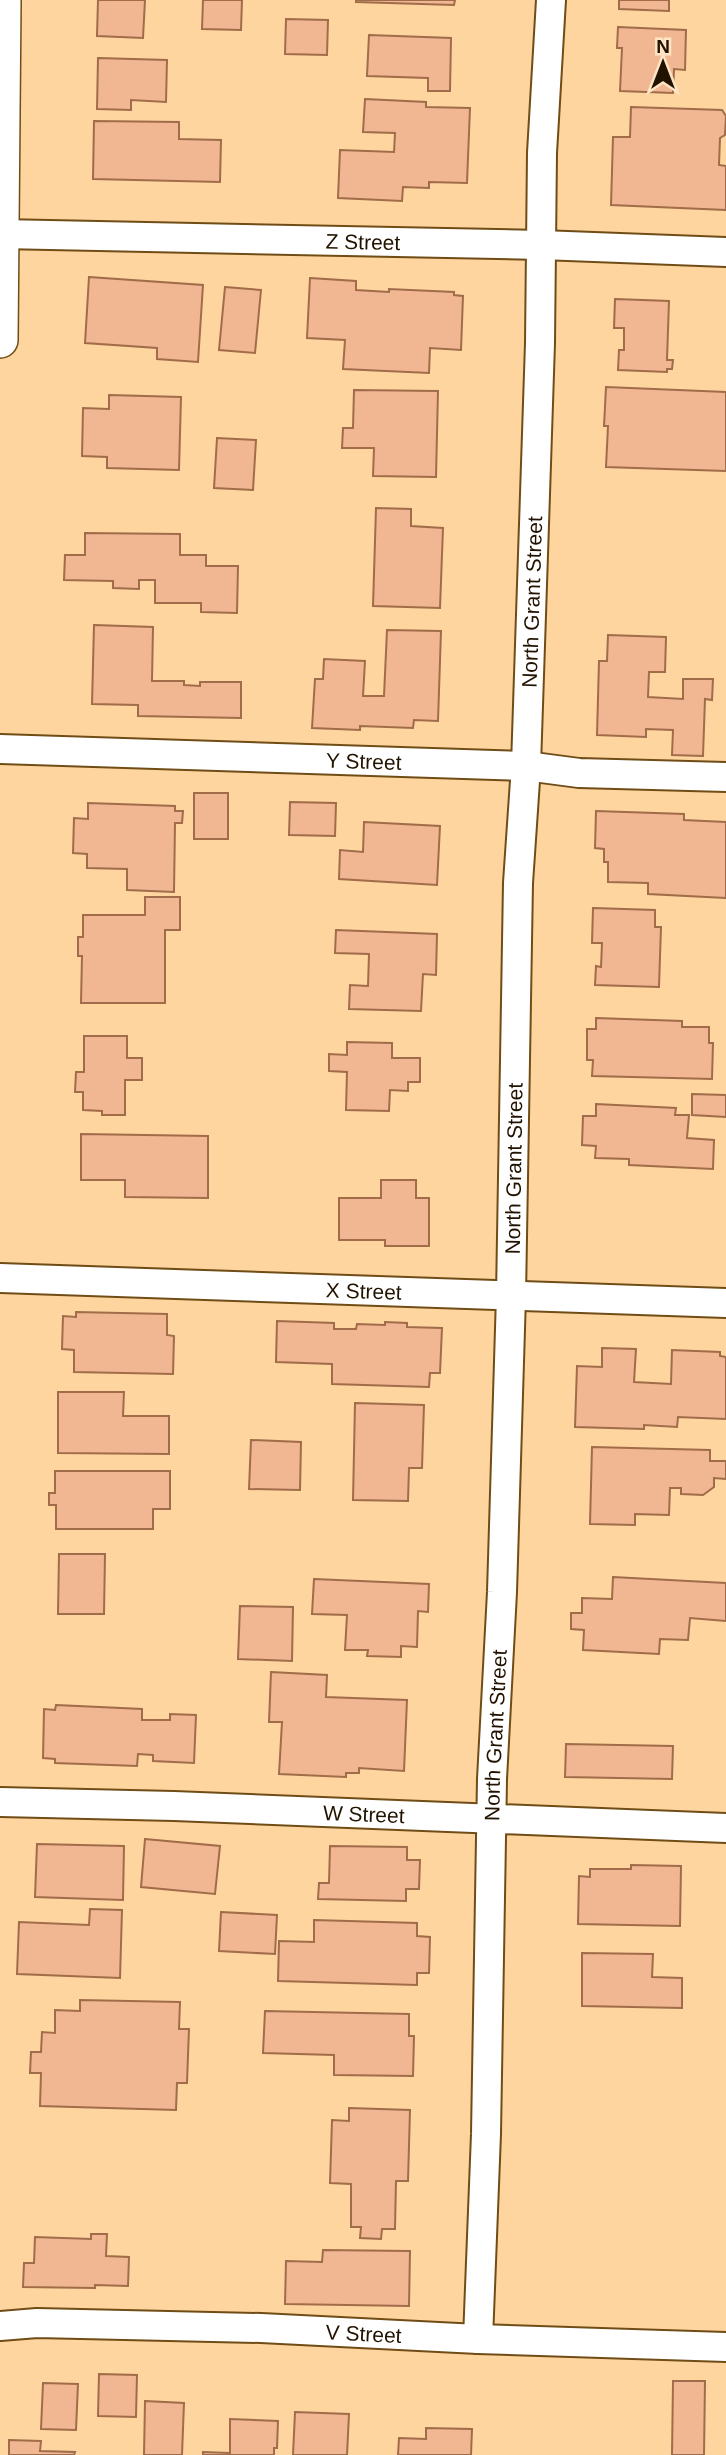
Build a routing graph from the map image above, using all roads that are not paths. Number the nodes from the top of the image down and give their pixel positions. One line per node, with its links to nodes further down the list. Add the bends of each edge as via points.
1 (3, 0): 3 (street)
2 (551, 0): 4 (street, North Grant Street)
3 (1, 225): 4 (street, Z Street); 6 (street)
4 (541, 245): 5 (street, Z Street); 8 (street, North Grant Street)
5 (726, 252)
6 (0, 340)
7 (0, 749): 8 (street, Y Street)
8 (526, 766): 9 (street, Y Street, via 579,773); 11 (street, North Grant Street, via 518,883)
9 (726, 777)
10 (0, 1278): 11 (street, X Street)
11 (511, 1296): 12 (street, X Street); 14 (street, North Grant Street)
12 (726, 1303)
13 (0, 1802): 14 (street, W Street)
14 (493, 1819): 15 (street, W Street); 17 (street, North Grant Street)
15 (726, 1828)
16 (0, 2326): 17 (street, V Street, via 261,2328)
17 (478, 2339): 18 (street, V Street)
18 (726, 2347)

